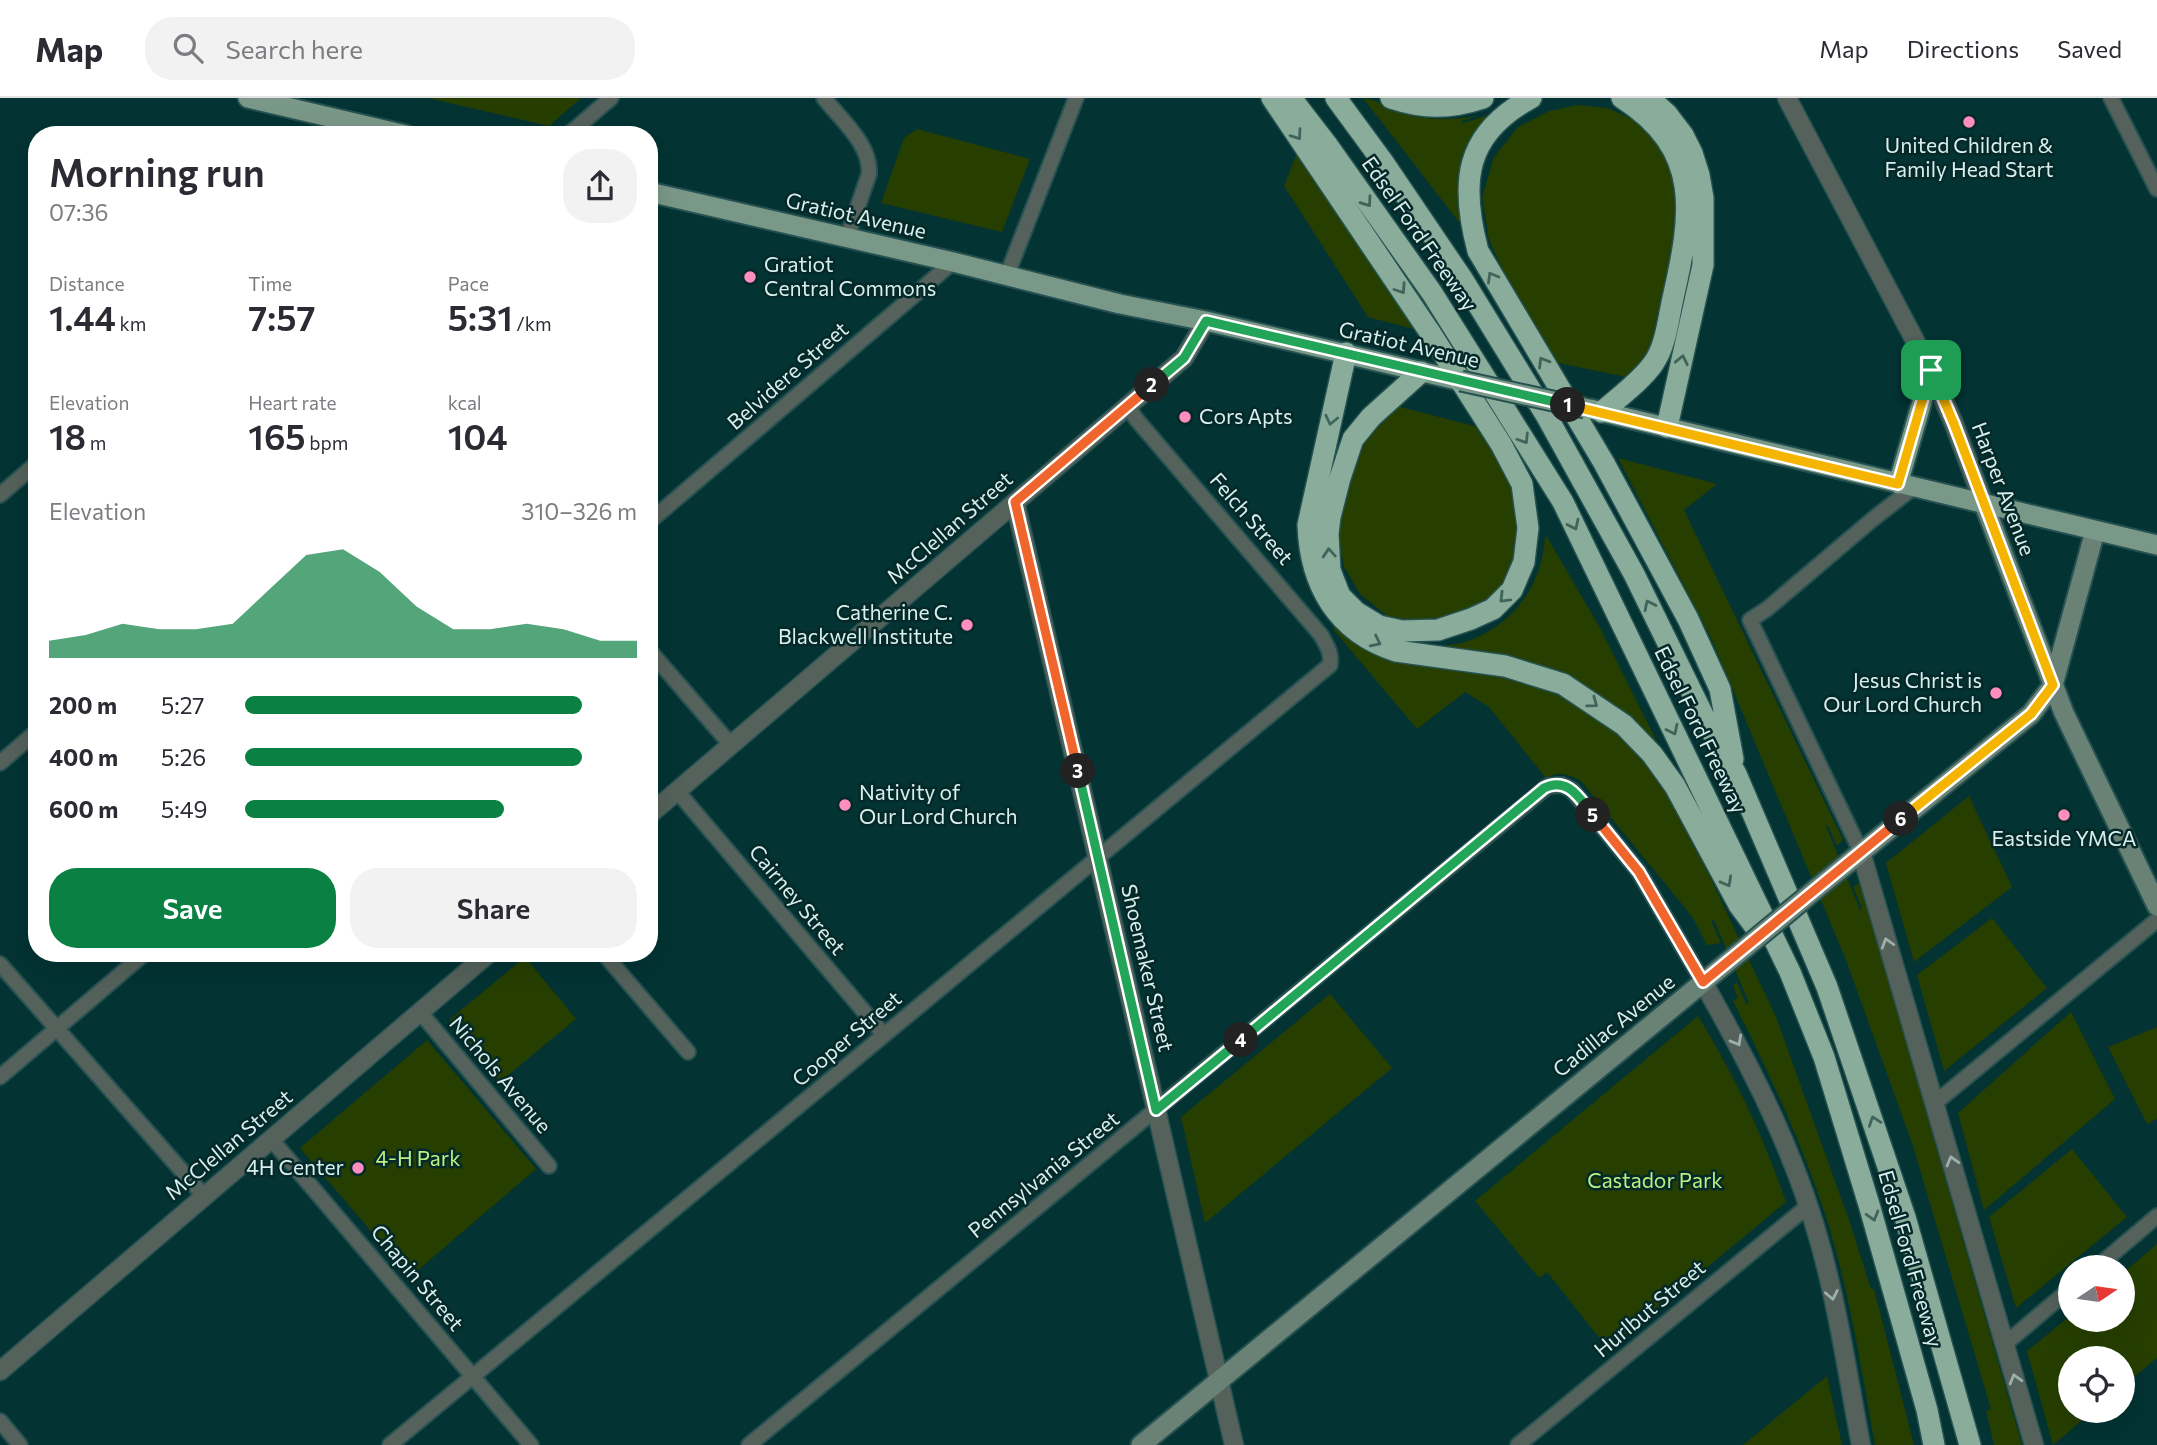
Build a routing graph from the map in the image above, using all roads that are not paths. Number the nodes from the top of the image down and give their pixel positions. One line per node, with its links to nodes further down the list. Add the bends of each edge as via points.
1 (248, 98): 15 (main road)
2 (611, 98): 17 (street)
3 (824, 98): 20 (street, via 866,152 870,168)
4 (1076, 98): 22 (street)
5 (1272, 98): 26 (highway, one-way to 26, via 1430,331 1522,484 1528,528 1524,562 1512,590 1493,609 1471,619 1437,630 1402,631 1379,626 1340,596 1330,570 1328,534 1339,478 1353,439 1364,423)
6 (1291, 98): 55 (highway, Edsel Ford Freeway, one-way to 55, via 1432,293 1563,502)
7 (1336, 98): 44 (highway, Edsel Ford Freeway, one-way to 7, via 1634,574 1546,415 1463,280)
8 (1391, 98): 9 (highway, via 1437,107)
9 (1483, 98)
10 (1531, 98): 44 (highway, one-way to 10, via 1720,689 1688,619 1604,463 1478,251 1469,219 1469,172 1489,132)
11 (1622, 98): 28 (highway, via 1642,111 1668,139 1684,176 1688,203 1682,261 1659,354 1646,372)
12 (1649, 98): 29 (highway, one-way to 12, via 1703,265 1703,198 1683,135)
13 (1787, 98): 25 (street, Harper Avenue)
14 (2111, 98): 18 (street)
15 (297, 103): 16 (main road)
16 (375, 126)
17 (578, 126)
18 (2157, 189)
19 (658, 194): 20 (main road, Gratiot Avenue)
20 (847, 238): 21 (main road, Gratiot Avenue)
21 (953, 262): 22 (main road, Gratiot Avenue); 35 (street, Belvidere Street)
22 (1007, 275): 23 (main road, Gratiot Avenue)
23 (1206, 321): 24 (main road, Gratiot Avenue); 27 (street, McClellan Street, via 1184,358)
24 (1346, 353): 26 (main road, Gratiot Avenue); 55 (highway, one-way to 55, via 1308,525 1314,569 1334,609 1357,632 1385,647 1505,666 1563,684 1624,725 1675,786 1740,905)
25 (1931, 370): 31 (main road); 34 (street, Harper Avenue)
26 (1428, 374): 28 (main road, Gratiot Avenue, bridge)
27 (1127, 406): 33 (street, McClellan Street); 39 (street, Felch Street, via 1321,635)
28 (1594, 410): 29 (main road, Gratiot Avenue)
29 (1667, 427): 31 (main road, Gratiot Avenue)
30 (28, 471): 32 (street)
31 (1906, 485): 34 (main road, Gratiot Avenue); 47 (street, via 1866,525 1750,620)
32 (0, 495)
33 (1015, 502): 42 (street, McClellan Street); 48 (street, Shoemaker Street)
34 (1984, 504): 36 (main road, Gratiot Avenue); 40 (main road, Harper Avenue)
35 (658, 514)
36 (2095, 531): 37 (main road, Gratiot Avenue); 40 (main road, Cadillac Avenue)
37 (2157, 545)
38 (658, 660): 42 (street)
39 (1330, 666): 48 (street, Cooper Street)
40 (2053, 685): 47 (main road, Cadillac Avenue, via 2031,714); 49 (main road, Harper Avenue)
41 (28, 739): 43 (street)
42 (731, 745): 45 (street, McClellan Street)
43 (0, 763)
44 (1736, 775): 85 (highway, Edsel Ford Freeway, one-way to 44, via 1905,1217 1827,987)
45 (677, 791): 46 (street, McClellan Street); 59 (street, Cairney Street)
46 (658, 807)
47 (1861, 852): 56 (main road, Cadillac Avenue, bridge); 62 (street, one-way to 47)
48 (1098, 858): 59 (street, Cooper Street); 63 (street, Shoemaker Street)
49 (2157, 906)
50 (2157, 920): 62 (street)
51 (135, 962): 58 (street)
52 (478, 962): 57 (street, McClellan Street)
53 (611, 962): 60 (street)
54 (0, 964): 58 (street)
55 (1790, 972): 84 (highway, Edsel Ford Freeway, one-way to 84, via 1824,1056 1871,1208)
56 (1703, 982): 63 (street, Pennsylvania Street, via 1639,872 1572,790 1554,784); 67 (street, one-way to 67, via 1765,1096); 74 (main road, Cadillac Avenue)
57 (419, 1012): 64 (street, McClellan Street); 65 (street, Nichols Avenue)
58 (57, 1029): 61 (street); 66 (street)
59 (884, 1035): 73 (street, Cooper Street)
60 (688, 1052)
61 (0, 1077)
62 (1935, 1103): 71 (street, one-way to 62)
63 (1156, 1110): 74 (street, Shoemaker Street); 79 (street, Pennsylvania Street)
64 (271, 1139): 66 (street, McClellan Street); 73 (street, Chapin Street)
65 (549, 1166)
66 (204, 1196): 72 (street, McClellan Street)
67 (1808, 1206): 82 (street, Hurlbut Street); 83 (street, one-way to 83, via 1828,1274)
68 (2157, 1216): 69 (street)
69 (2110, 1255)
70 (2058, 1299): 71 (street)
71 (2005, 1344): 86 (street, one-way to 71)
72 (0, 1371)
73 (473, 1376): 77 (street, Cooper Street); 78 (street, Chapin Street)
74 (1219, 1380): 80 (main road, Cadillac Avenue); 81 (street, Shoemaker Street)
75 (0, 1421): 76 (street)
76 (20, 1445)
77 (390, 1445)
78 (531, 1445)
79 (749, 1445)
80 (1140, 1445)
81 (1234, 1445)
82 (1518, 1445)
83 (1861, 1445)
84 (1934, 1445)
85 (1970, 1445)
86 (2034, 1445)

